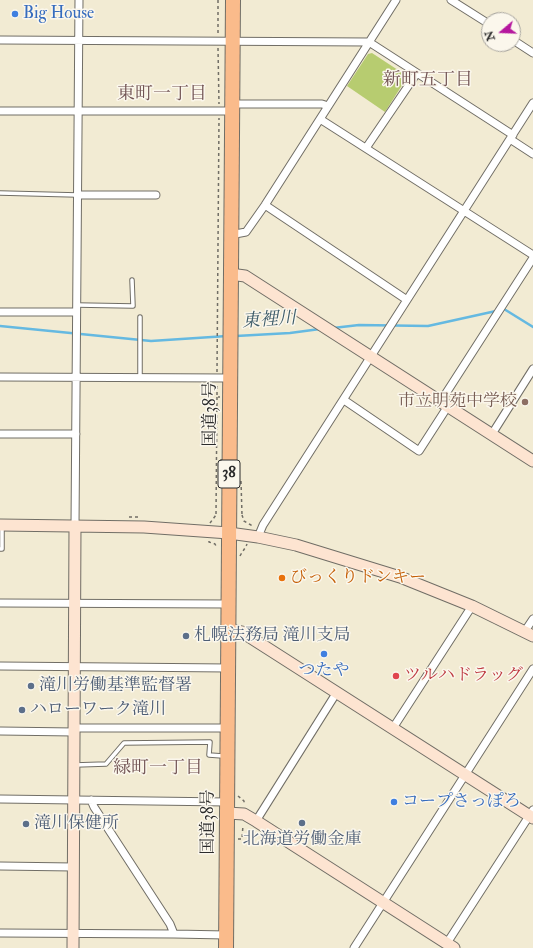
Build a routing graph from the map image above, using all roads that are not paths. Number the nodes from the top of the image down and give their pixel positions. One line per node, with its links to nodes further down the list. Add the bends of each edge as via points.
1 (79, 0): 7 (street)
2 (233, 0): 8 (highway, 国道38号 / 38)
3 (396, 0): 9 (street)
4 (451, 0): 5 (street)
5 (481, 19)
6 (0, 40): 7 (street)
7 (79, 40): 8 (street); 17 (street)
8 (225, 42): 9 (street); 15 (highway, 国道38号 / 38)
9 (369, 42): 12 (street); 14 (street)
10 (521, 45): 11 (street)
11 (533, 52)
12 (417, 73): 19 (street); 20 (street)
13 (533, 103): 19 (street)
14 (328, 106): 15 (street, via 322,104); 18 (street)
15 (227, 109): 17 (street); 27 (highway, 国道38号 / 38)
16 (0, 111): 17 (street)
17 (78, 112): 23 (street)
18 (320, 119): 20 (street); 25 (street)
19 (511, 137): 21 (street); 26 (street)
20 (366, 148): 26 (street)
21 (533, 154)
22 (0, 193): 23 (lane)
23 (77, 194): 24 (street); 32 (street)
24 (156, 195)
25 (264, 205): 27 (street, via 246,232); 31 (street)
26 (464, 210): 28 (street); 31 (street)
27 (230, 235): 29 (highway, 国道38号 / 38)
28 (533, 256): 42 (street)
29 (230, 274): 35 (street, via 245,276); 40 (highway, 国道38号 / 38)
30 (132, 280): 32 (lane, via 133,306)
31 (407, 300): 35 (street)
32 (76, 309): 33 (street); 38 (street)
33 (0, 312)
34 (140, 317): 39 (lane)
35 (370, 357): 41 (street); 42 (street)
36 (533, 369): 45 (street)
37 (0, 377): 38 (street)
38 (76, 378): 39 (street); 44 (street)
39 (140, 378): 40 (street)
40 (223, 378): 49 (highway, 国道38号 / 38)
41 (344, 400): 42 (street, via 419,451); 50 (street, via 263,525)
42 (444, 404): 45 (street)
43 (0, 434): 44 (street)
44 (76, 434): 48 (street)
45 (492, 434): 46 (street)
46 (533, 461)
47 (1, 525): 48 (street); 51 (lane)
48 (75, 526): 49 (street, via 144,526); 53 (street)
49 (229, 533): 50 (street); 54 (highway, 国道38号 / 38)
50 (258, 538): 55 (street, via 296,545 400,577)
51 (0, 548)
52 (0, 603): 53 (street)
53 (75, 604): 54 (street); 60 (street)
54 (228, 604): 57 (highway, 国道38号 / 38)
55 (472, 606): 58 (street); 65 (street)
56 (533, 619): 58 (street)
57 (228, 629): 61 (highway, 国道38号 / 38); 63 (street, via 242,632)
58 (529, 634)
59 (0, 666): 60 (street)
60 (75, 667): 61 (street); 66 (street)
61 (228, 668): 64 (highway, 国道38号 / 38)
62 (533, 669): 70 (street)
63 (337, 692): 65 (street); 76 (street)
64 (228, 728): 66 (street); 68 (highway, 国道38号 / 38)
65 (393, 728): 70 (street)
66 (74, 730): 67 (street); 69 (street)
67 (0, 731)
68 (228, 756): 69 (lane, via 209,755 210,742 124,743 106,764); 74 (highway, 国道38号 / 38)
69 (74, 765): 72 (street)
70 (465, 774): 75 (street); 79 (street)
71 (0, 799): 72 (street)
72 (74, 800): 73 (street); 78 (street)
73 (91, 800): 74 (street); 82 (street)
74 (227, 808): 76 (street); 83 (highway, 国道38号 / 38)
75 (532, 814): 84 (street)
76 (256, 821): 79 (street)
77 (0, 866): 78 (street)
78 (73, 867): 81 (street)
79 (384, 903): 84 (street); 86 (street)
80 (0, 933): 81 (street)
81 (73, 934): 82 (street); 85 (street)
82 (174, 934): 83 (street)
83 (226, 942)
84 (450, 946)
85 (73, 948)
86 (354, 948)

